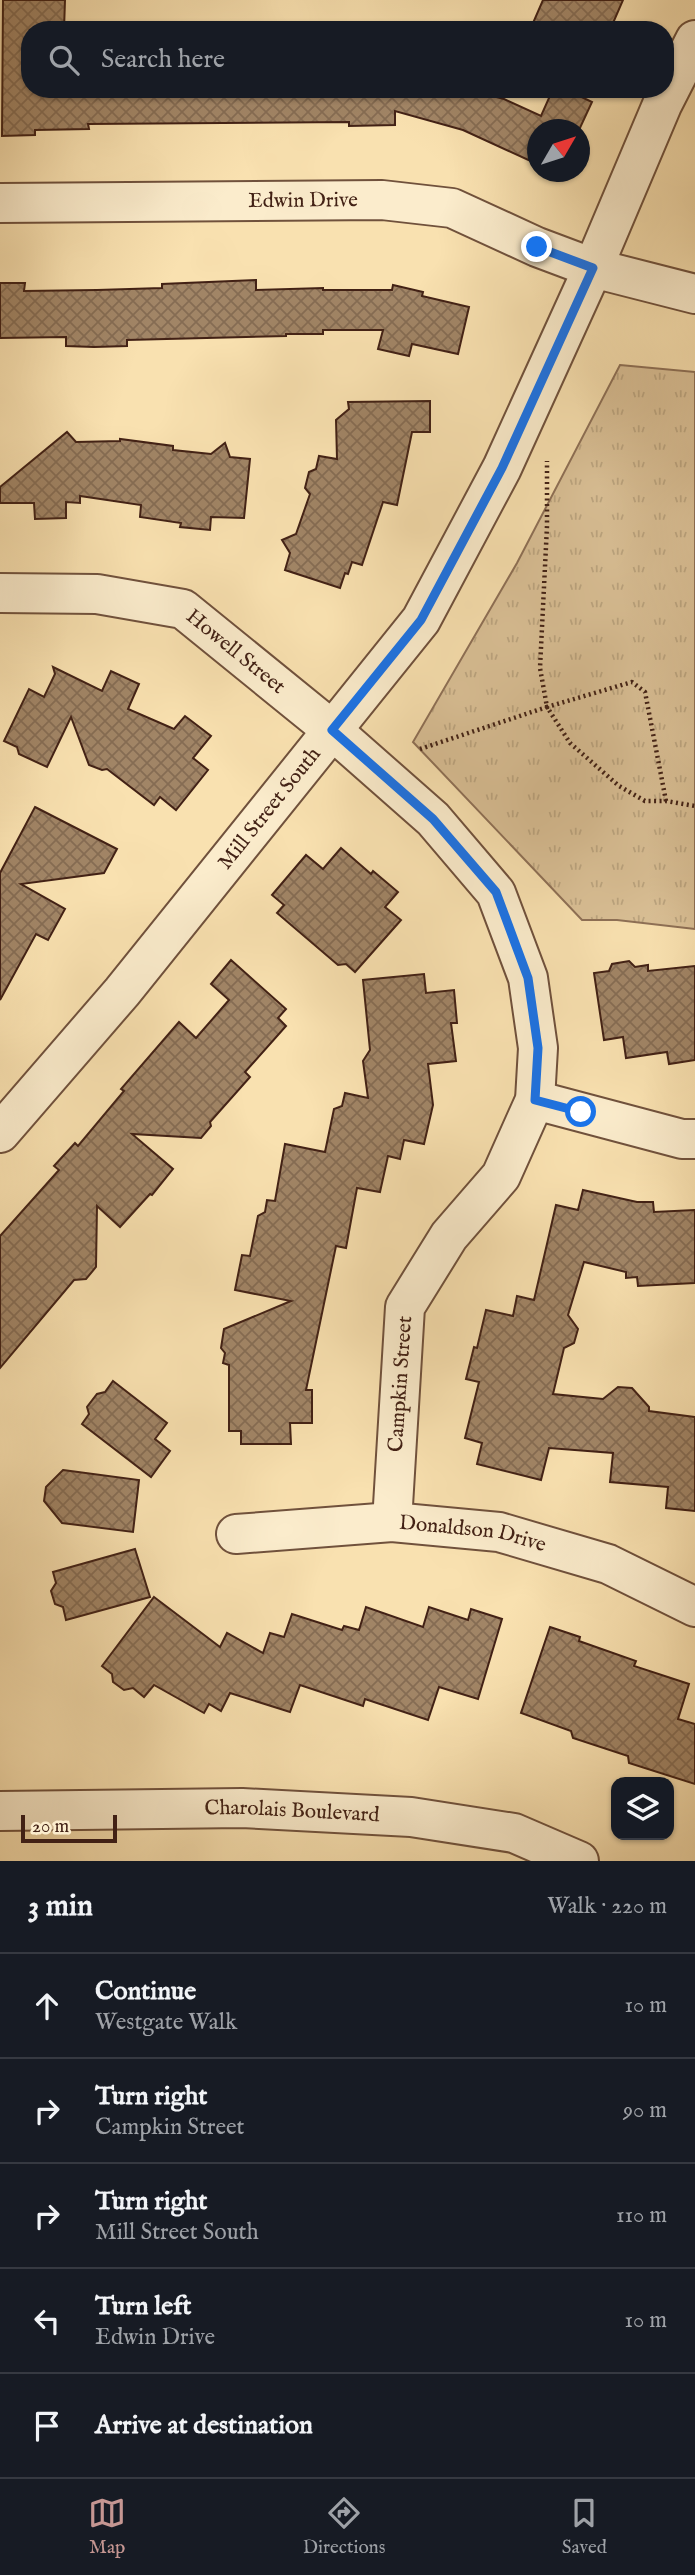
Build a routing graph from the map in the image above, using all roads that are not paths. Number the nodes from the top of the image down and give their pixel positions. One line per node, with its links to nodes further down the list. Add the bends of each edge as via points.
1 (695, 40): 2 (street, Mill Street South)
2 (674, 81)
3 (666, 98): 5 (street, Mill Street South)
4 (0, 203): 5 (street, Edwin Drive, via 382,200 452,208)
5 (593, 268): 6 (street, Edwin Drive); 8 (street, Mill Street South, via 502,468 421,620)
6 (695, 294)
7 (0, 593): 8 (street, Howell Street, via 97,594 183,609)
8 (332, 730): 9 (street, Campkin Street, via 433,819 496,892 528,978 538,1048); 10 (street, Mill Street South, via 122,992)
9 (535, 1100): 11 (street); 12 (street, Campkin Street, via 501,1175 449,1236 405,1307)
10 (0, 1133)
11 (695, 1139)
12 (392, 1522): 13 (street, Donaldson Drive); 14 (street, Donaldson Drive, via 499,1532 608,1564)
13 (236, 1534)
14 (695, 1607)
15 (0, 1811): 16 (street, Charolais Boulevard, via 242,1808 411,1816 514,1833)
16 (579, 1861)

